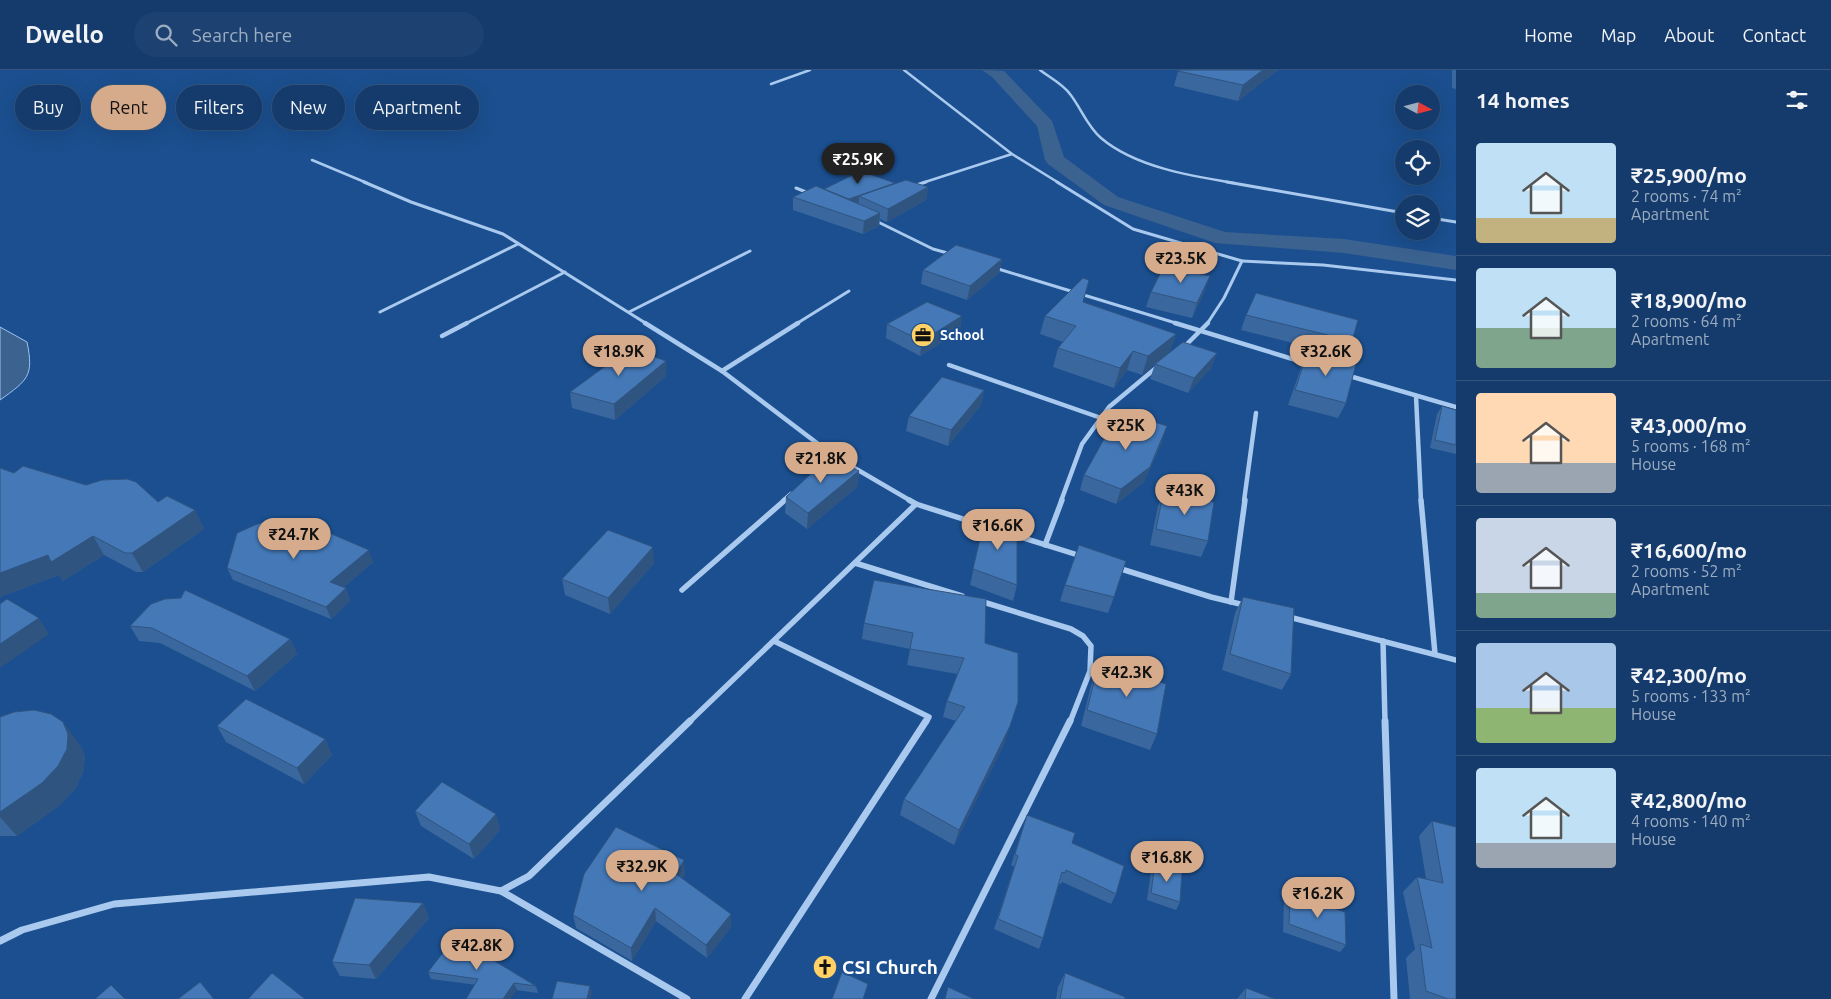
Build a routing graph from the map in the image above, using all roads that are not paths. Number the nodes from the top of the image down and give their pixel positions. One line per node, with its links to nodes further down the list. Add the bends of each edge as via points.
1 (810, 70): 4 (street)
2 (904, 70): 5 (street)
3 (1040, 70): 10 (street, via 1068,92 1101,138 1147,162 1188,175)
4 (771, 84)
5 (1012, 154): 7 (street); 17 (street, via 1134,229)
6 (312, 160): 14 (street, via 411,202 503,234)
7 (909, 187)
8 (796, 188): 9 (street)
9 (814, 195)
10 (1395, 211)
11 (1440, 219): 13 (street)
12 (872, 220): 16 (street, via 933,249)
13 (1456, 222)
14 (518, 244): 19 (street); 22 (street)
15 (750, 251): 23 (street)
16 (961, 257)
17 (1242, 261): 20 (street, via 1323,265); 24 (street, via 1225,299)
18 (989, 266): 24 (street)
19 (565, 272): 23 (street); 25 (street)
20 (1456, 280)
21 (848, 291): 30 (street)
22 (380, 312)
23 (630, 312): 30 (street)
24 (1203, 332): 26 (street); 28 (street)
25 (442, 336)
26 (1181, 349)
27 (949, 365): 35 (street)
28 (1314, 365)
29 (1159, 366): 35 (street, via 1109,406)
30 (722, 371): 36 (street)
31 (1342, 374): 32 (street)
32 (1416, 396): 33 (street); 54 (street)
33 (1456, 407)
34 (1256, 413): 49 (street)
35 (1101, 418): 42 (street, via 1082,444)
36 (834, 456): 37 (street); 39 (street)
37 (827, 462)
38 (798, 488): 46 (street)
39 (916, 504): 40 (street); 44 (street)
40 (990, 527)
41 (1008, 533): 42 (street)
42 (1045, 545): 43 (street)
43 (1091, 559)
44 (855, 562): 47 (street); 52 (street)
45 (1110, 565): 49 (street)
46 (682, 590)
47 (968, 597)
48 (977, 600): 60 (street, via 1071,629 1083,636 1091,646 1090,671 1072,718)
49 (1231, 602): 50 (street)
50 (1250, 607)
51 (1279, 614): 53 (street)
52 (774, 641): 56 (street, via 529,876); 59 (street, via 929,717)
53 (1384, 641): 54 (street); 61 (street)
54 (1435, 654): 55 (street)
55 (1456, 660)
56 (501, 891): 57 (street, via 429,877 114,904 22,930); 58 (street)
57 (0, 941)
58 (687, 999)
59 (745, 999)
60 (931, 999)
61 (1394, 999)

